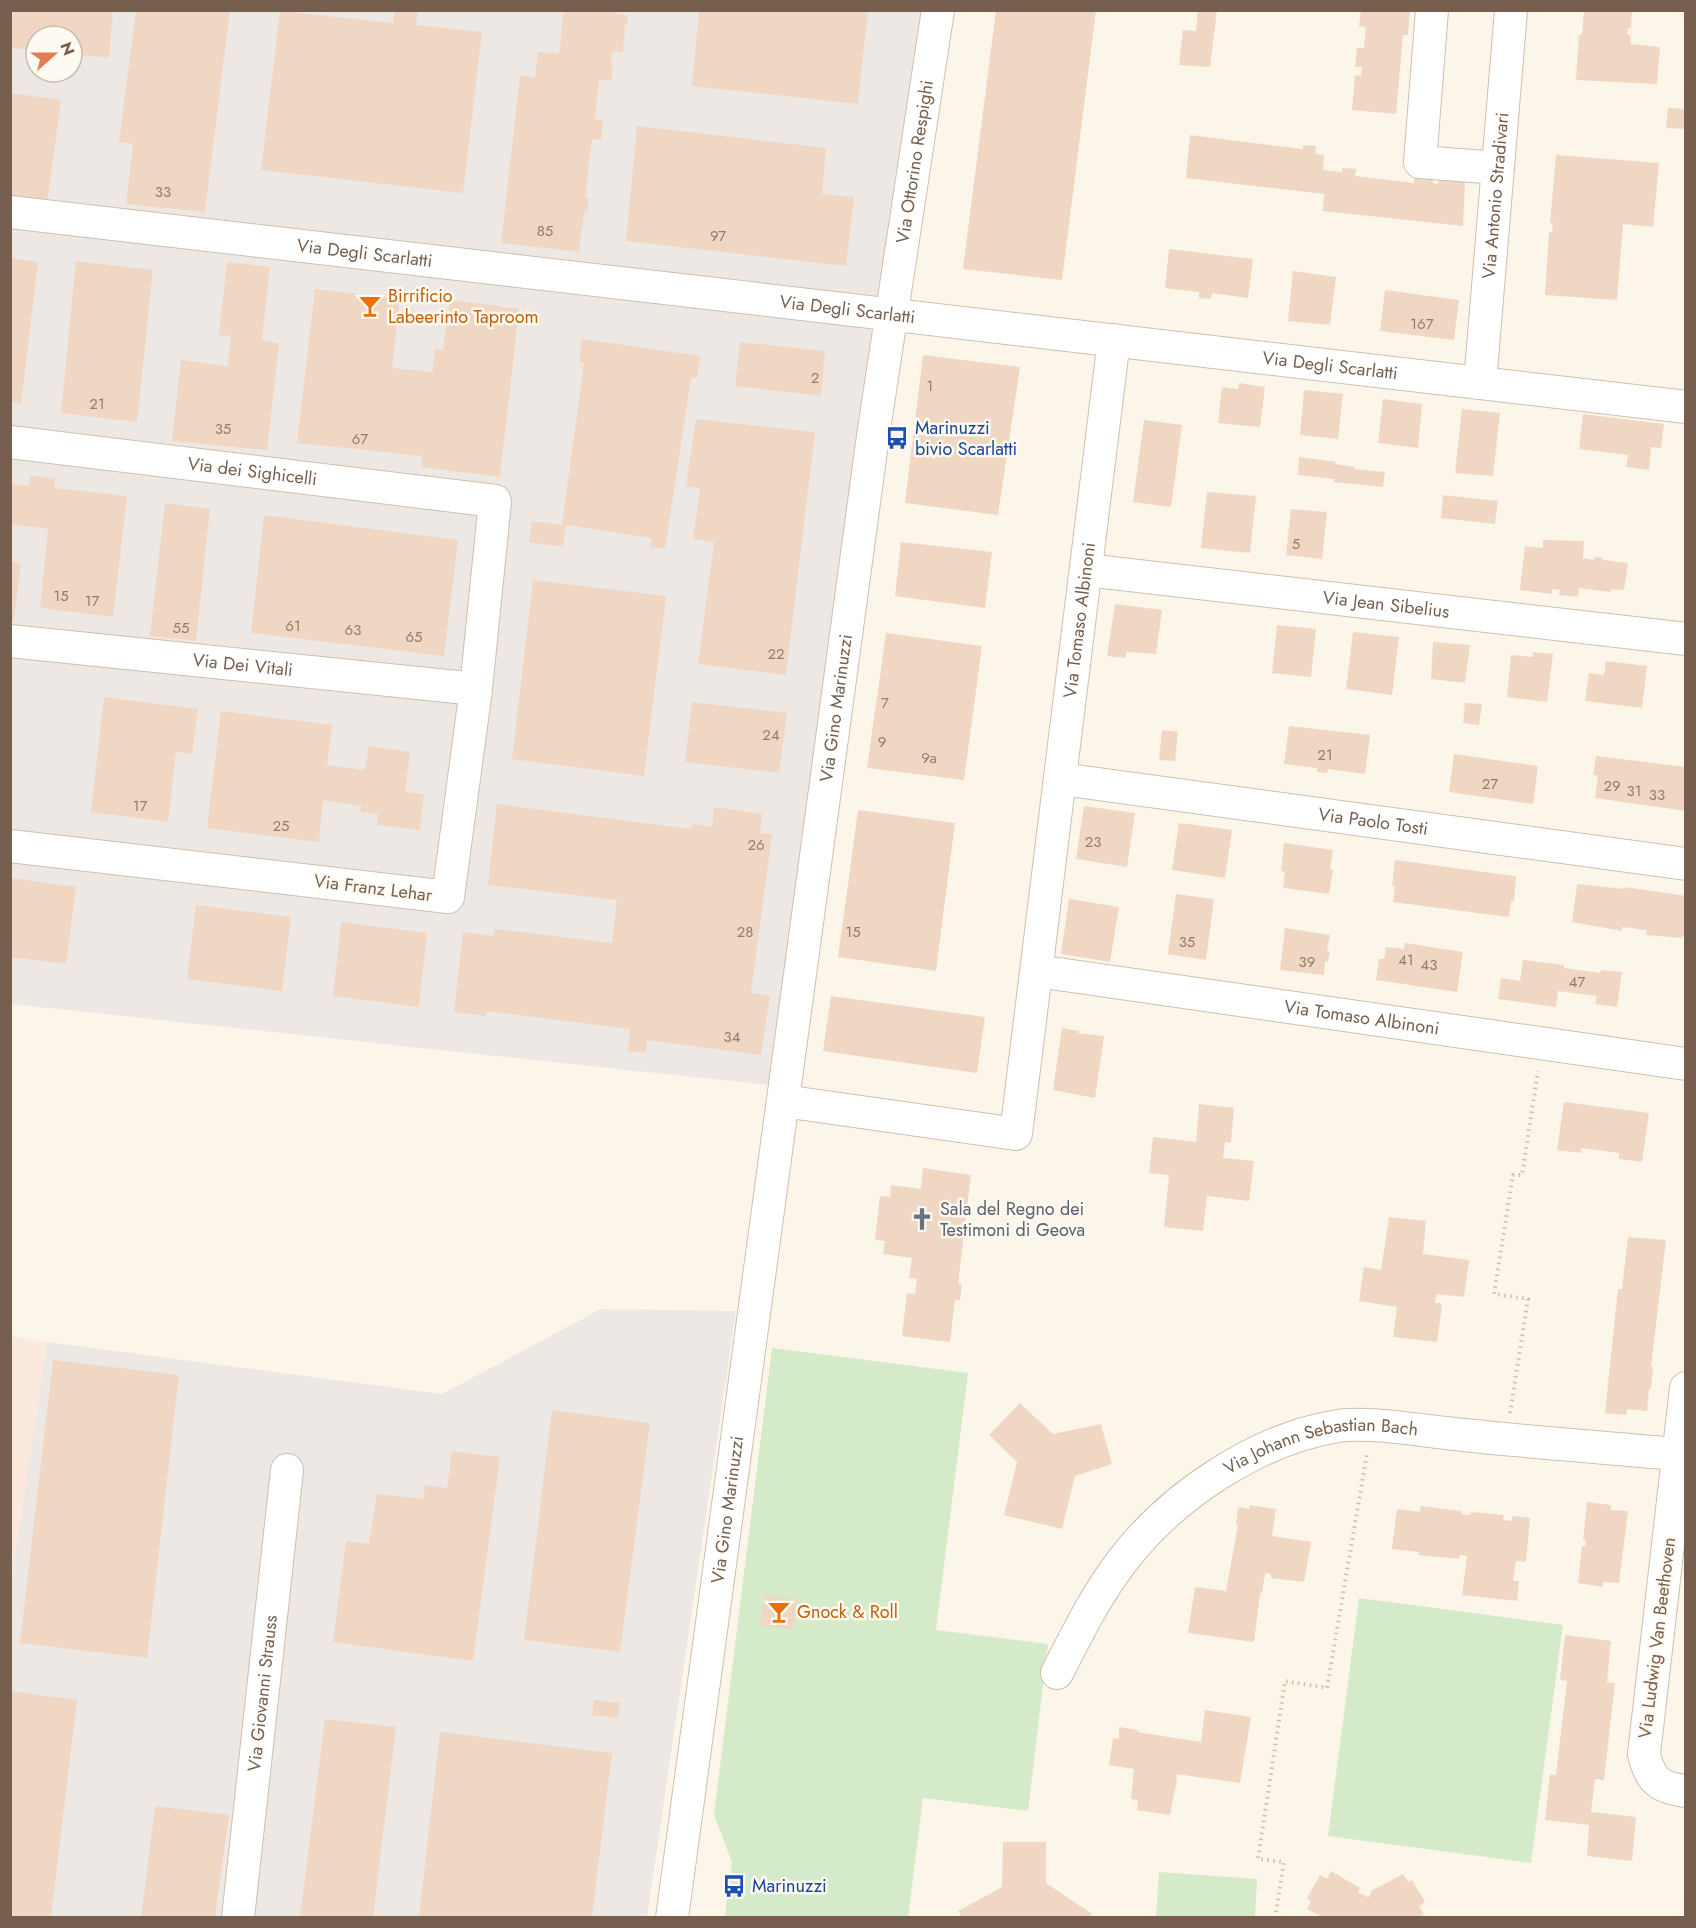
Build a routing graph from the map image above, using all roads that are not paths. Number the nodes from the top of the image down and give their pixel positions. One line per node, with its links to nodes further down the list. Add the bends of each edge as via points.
1 (938, 10): 6 (street, Via Ottorino Respighi)
2 (1432, 10): 4 (street, via 1420,162)
3 (1511, 10): 4 (street, Via Antonio Stradivari)
4 (1498, 168): 8 (street, Via Antonio Stradivari)
5 (10, 212): 6 (street, Via Degli Scarlatti)
6 (892, 314): 7 (street, Via Degli Scarlatti); 21 (street, Via Gino Marinuzzi)
7 (1114, 340): 8 (street, Via Degli Scarlatti); 12 (street, Via Tomaso Albinoni)
8 (1480, 383): 9 (street, Via Degli Scarlatti)
9 (1686, 407)
10 (10, 442): 11 (street, Via dei Sighicelli)
11 (495, 501): 15 (street, Via Franz Lehar)
12 (1086, 570): 13 (street, Via Jean Sibelius); 16 (street, Via Tomaso Albinoni)
13 (1686, 639)
14 (10, 641): 15 (street, Via Dei Vitali)
15 (476, 689): 17 (street, Via Franz Lehar, via 448,897)
16 (1060, 779): 18 (street, Via Paolo Tosti); 19 (street, Via Tomaso Albinoni)
17 (10, 846)
18 (1686, 864)
19 (1037, 971): 20 (street, Via Tomaso Albinoni); 21 (street, Via Tomaso Albinoni, via 1016,1134)
20 (1686, 1064)
21 (783, 1101): 28 (street, Via Gino Marinuzzi)
22 (1686, 1388): 23 (street, Via Ludwig Van Beethoven)
23 (1682, 1455): 25 (street, Via Johann Sebastian Bach, via 1372,1426 1338,1426 1276,1443 1222,1470 1168,1512 1124,1559 1088,1611); 26 (street, Via Ludwig Van Beethoven, via 1644,1754 1656,1781 1669,1789)
24 (287, 1470): 27 (street, Via Giovanni Strauss)
25 (1057, 1673)
26 (1686, 1791)
27 (238, 1917)
28 (672, 1917)

